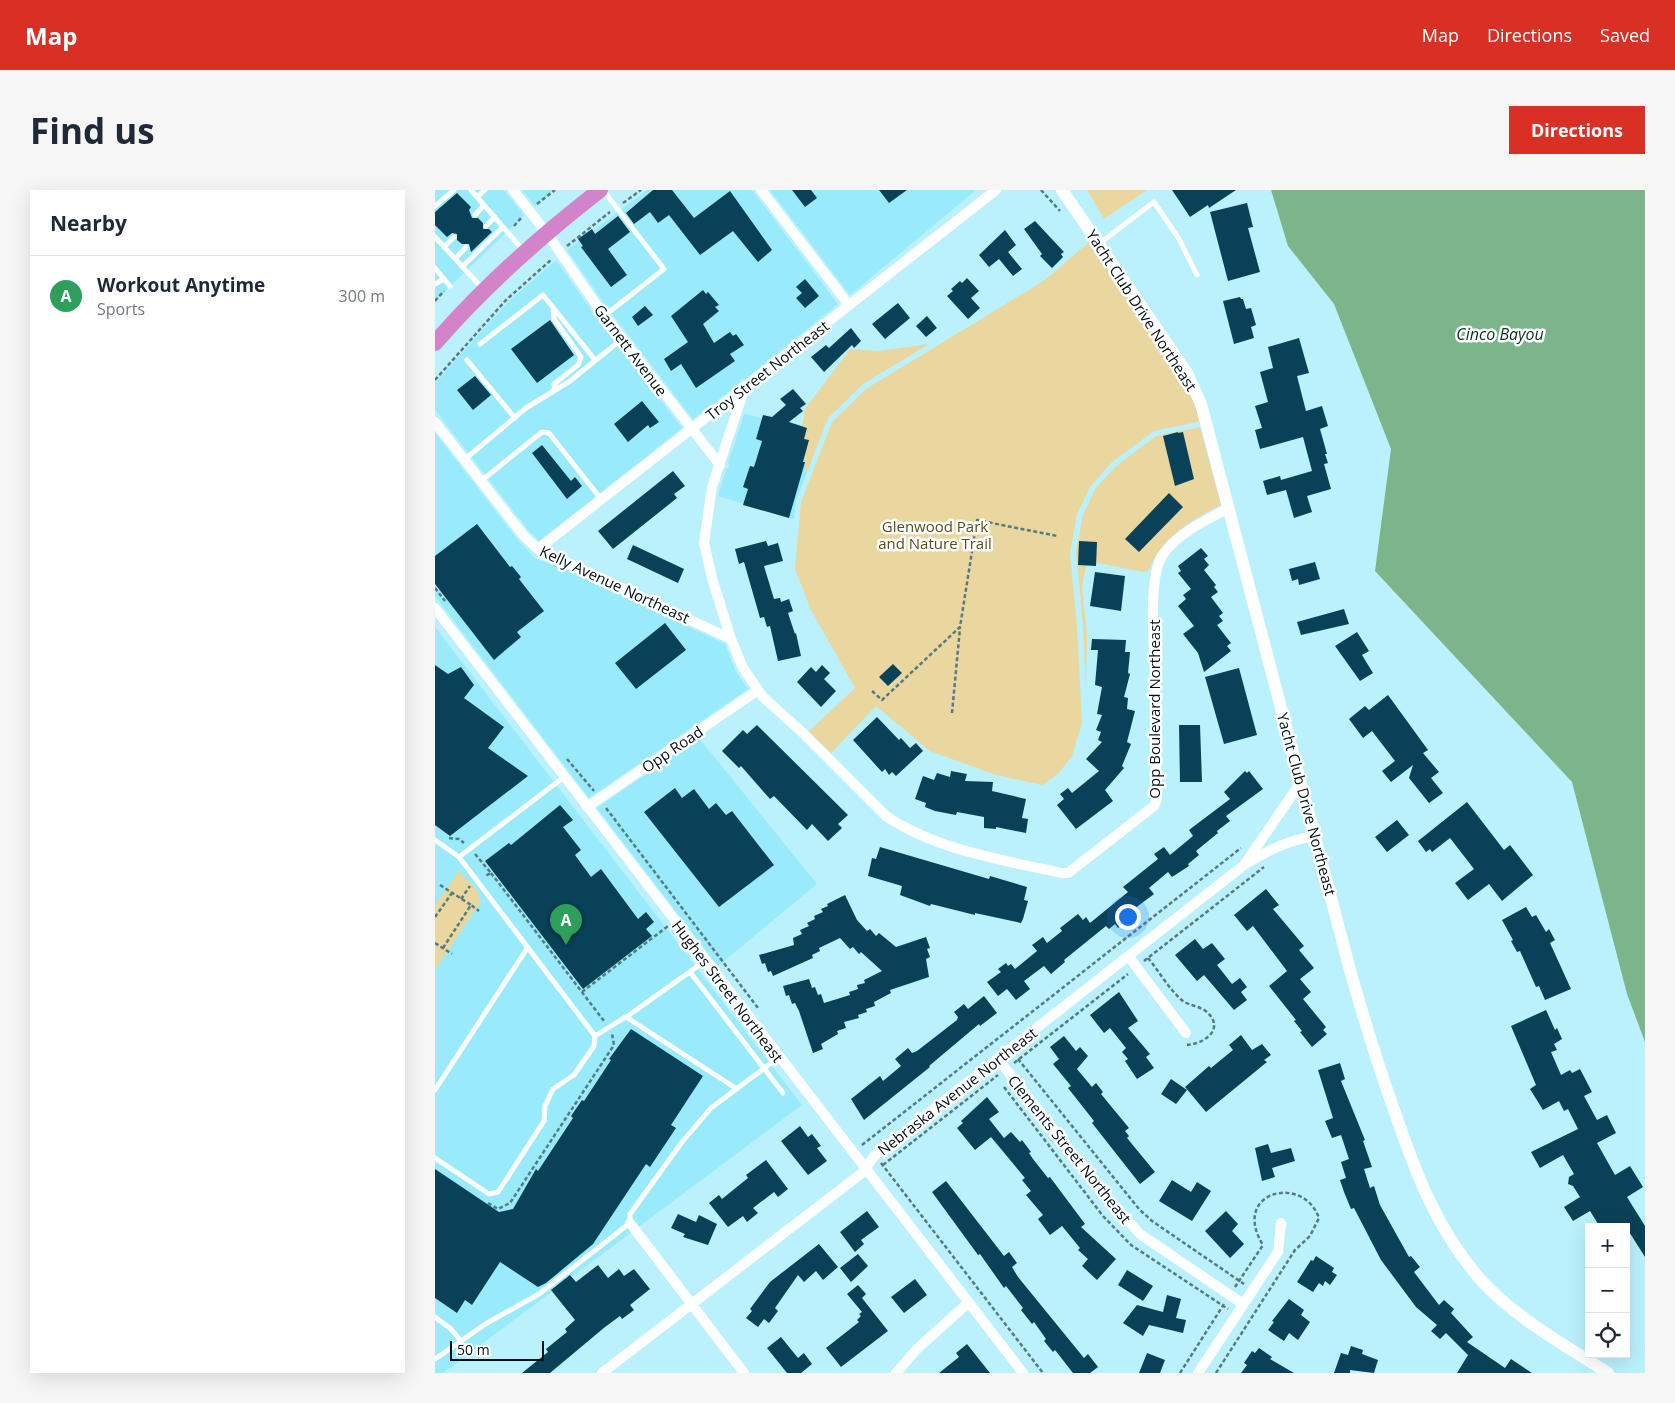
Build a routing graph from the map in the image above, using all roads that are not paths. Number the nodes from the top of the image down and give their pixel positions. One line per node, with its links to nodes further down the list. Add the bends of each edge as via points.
1 (454, 190): 11 (lane)
2 (471, 190): 9 (lane)
3 (485, 190): 9 (lane)
4 (513, 190): 16 (street, Garnett Avenue)
5 (601, 190): 16 (highway); 33 (lane, via 665,269)
6 (761, 190): 31 (street)
7 (996, 190): 31 (street, Troy Street Northeast)
8 (1061, 190): 19 (street, Yacht Club Drive Northeast)
9 (477, 197): 10 (lane)
10 (485, 205): 12 (lane); 13 (lane)
11 (435, 206)
12 (475, 215)
13 (495, 217): 14 (lane); 15 (lane)
14 (486, 226)
15 (503, 227): 22 (lane); 24 (lane)
16 (546, 232): 22 (highway); 33 (street, Garnett Avenue)
17 (435, 237): 20 (lane)
18 (454, 237): 20 (lane)
19 (1099, 243): 26 (lane, via 1154,202 1179,239); 48 (street, Yacht Club Drive Northeast, via 1187,373 1205,415)
20 (444, 247): 23 (lane)
21 (465, 247): 23 (lane)
22 (525, 252): 30 (highway)
23 (455, 259): 24 (lane)
24 (462, 267): 30 (lane)
25 (435, 268): 27 (lane)
26 (1197, 275)
27 (444, 279): 28 (lane); 29 (lane)
28 (435, 284)
29 (450, 286)
30 (484, 291): 35 (highway)
31 (849, 305): 39 (street, Troy Street Northeast)
32 (553, 307): 36 (lane, via 543,295); 38 (lane); 40 (lane, via 554,319 581,357 578,366 555,384)
33 (605, 316): 34 (street, Garnett Avenue)
34 (622, 339): 38 (lane); 43 (street, Garnett Avenue)
35 (435, 343)
36 (480, 344)
37 (467, 360): 41 (lane)
38 (595, 360): 40 (lane)
39 (745, 387): 43 (street, Troy Street Northeast); 45 (street, Opp Boulevard Northeast)
40 (555, 390): 41 (lane)
41 (515, 418): 44 (lane)
42 (435, 422): 44 (street, Kelly Avenue Northeast)
43 (691, 429): 45 (street, Garnett Avenue); 47 (street, Troy Street Northeast)
44 (465, 460): 46 (street, Kelly Avenue Northeast)
45 (720, 465): 51 (street, Opp Boulevard Northeast, via 712,487 704,543 711,578)
46 (481, 481): 47 (lane, via 542,432 549,433); 49 (street, Kelly Avenue Northeast)
47 (601, 499): 49 (street, Troy Street Northeast)
48 (1229, 508): 52 (street, Opp Boulevard Northeast, via 1175,542 1161,557 1156,569 1157,799 1154,806 1069,873 1061,874 948,844 896,822); 54 (street, Yacht Club Drive Northeast)
49 (538, 549): 51 (street, Kelly Avenue Northeast)
50 (435, 608): 53 (street, Hughes Street Northeast)
51 (731, 639): 52 (street, Opp Boulevard Northeast, via 743,668)
52 (758, 690): 55 (street, Opp Road)
53 (564, 777): 55 (street, Hughes Street Northeast); 58 (lane)
54 (1301, 782): 56 (street, Yacht Club Drive Northeast); 59 (street, Nebraska Avenue Northeast)
55 (587, 807): 62 (street, Hughes Street Northeast)
56 (1315, 836): 59 (street, Nebraska Avenue Northeast, via 1273,847); 88 (street, Yacht Club Drive Northeast, via 1370,1041 1429,1203 1481,1280 1517,1312)
57 (435, 840): 58 (lane)
58 (459, 857): 60 (lane)
59 (1244, 865): 61 (street, Nebraska Avenue Northeast)
60 (528, 947): 66 (lane); 71 (lane)
61 (1129, 957): 65 (street); 68 (street, Nebraska Avenue Northeast)
62 (705, 961): 63 (lane); 67 (street, Hughes Street Northeast)
63 (690, 972): 64 (lane); 69 (lane)
64 (626, 1017): 66 (lane); 70 (lane)
65 (1187, 1033)
66 (595, 1036): 73 (lane, via 594,1046 574,1075 553,1090 545,1106 545,1121 498,1192 489,1194)
67 (779, 1057): 69 (lane); 74 (street, Hughes Street Northeast)
68 (998, 1059): 74 (street, Nebraska Avenue Northeast, via 875,1155); 79 (street, Clements Street Northeast, via 1109,1200 1140,1234)
69 (764, 1068): 70 (lane); 72 (lane)
70 (737, 1089): 75 (lane, via 711,1108 682,1142 628,1217)
71 (435, 1090)
72 (783, 1093)
73 (435, 1158)
74 (865, 1169): 77 (street, Nebraska Avenue Northeast); 78 (street, Hughes Street Northeast)
75 (630, 1223): 77 (street); 81 (lane, via 539,1294)
76 (1281, 1223): 79 (street, via 1278,1252)
77 (692, 1304): 83 (street, Nebraska Avenue Northeast); 84 (street)
78 (968, 1304): 85 (street, via 917,1349); 86 (street, Hughes Street Northeast)
79 (1243, 1304): 87 (street)
80 (435, 1318): 81 (lane)
81 (460, 1340): 82 (lane)
82 (435, 1358)
83 (602, 1373)
84 (745, 1373)
85 (896, 1373)
86 (1023, 1373)
87 (1198, 1373)
88 (1608, 1373)

